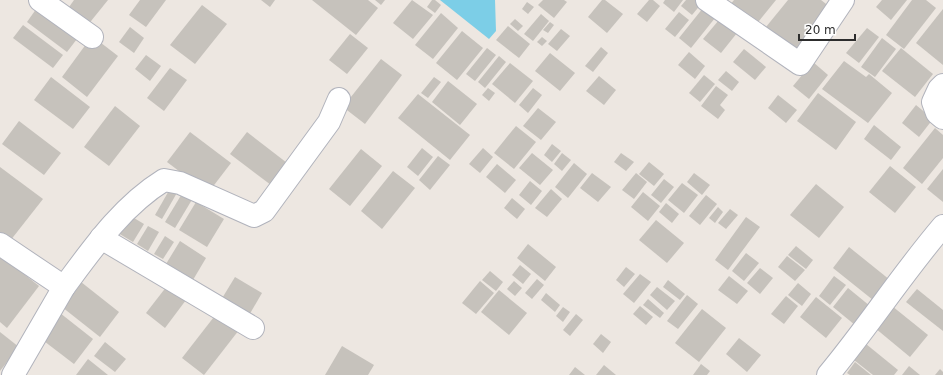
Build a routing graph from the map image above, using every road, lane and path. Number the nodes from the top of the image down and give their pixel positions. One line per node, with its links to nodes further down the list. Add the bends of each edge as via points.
1 (40, 0): 4 (street)
2 (707, 0): 3 (street, via 800,64)
3 (843, 0)
4 (92, 37)
5 (943, 85): 7 (street, via 933,102 937,113)
6 (339, 99): 9 (street, via 329,122 264,211 254,216 180,183 164,180 144,192)
7 (943, 118)
8 (943, 226): 14 (street, via 910,265 860,337)
9 (101, 238): 11 (street); 12 (street)
10 (0, 244): 11 (street)
11 (64, 287): 13 (street)
12 (254, 328)
13 (13, 375)
14 (828, 375)

